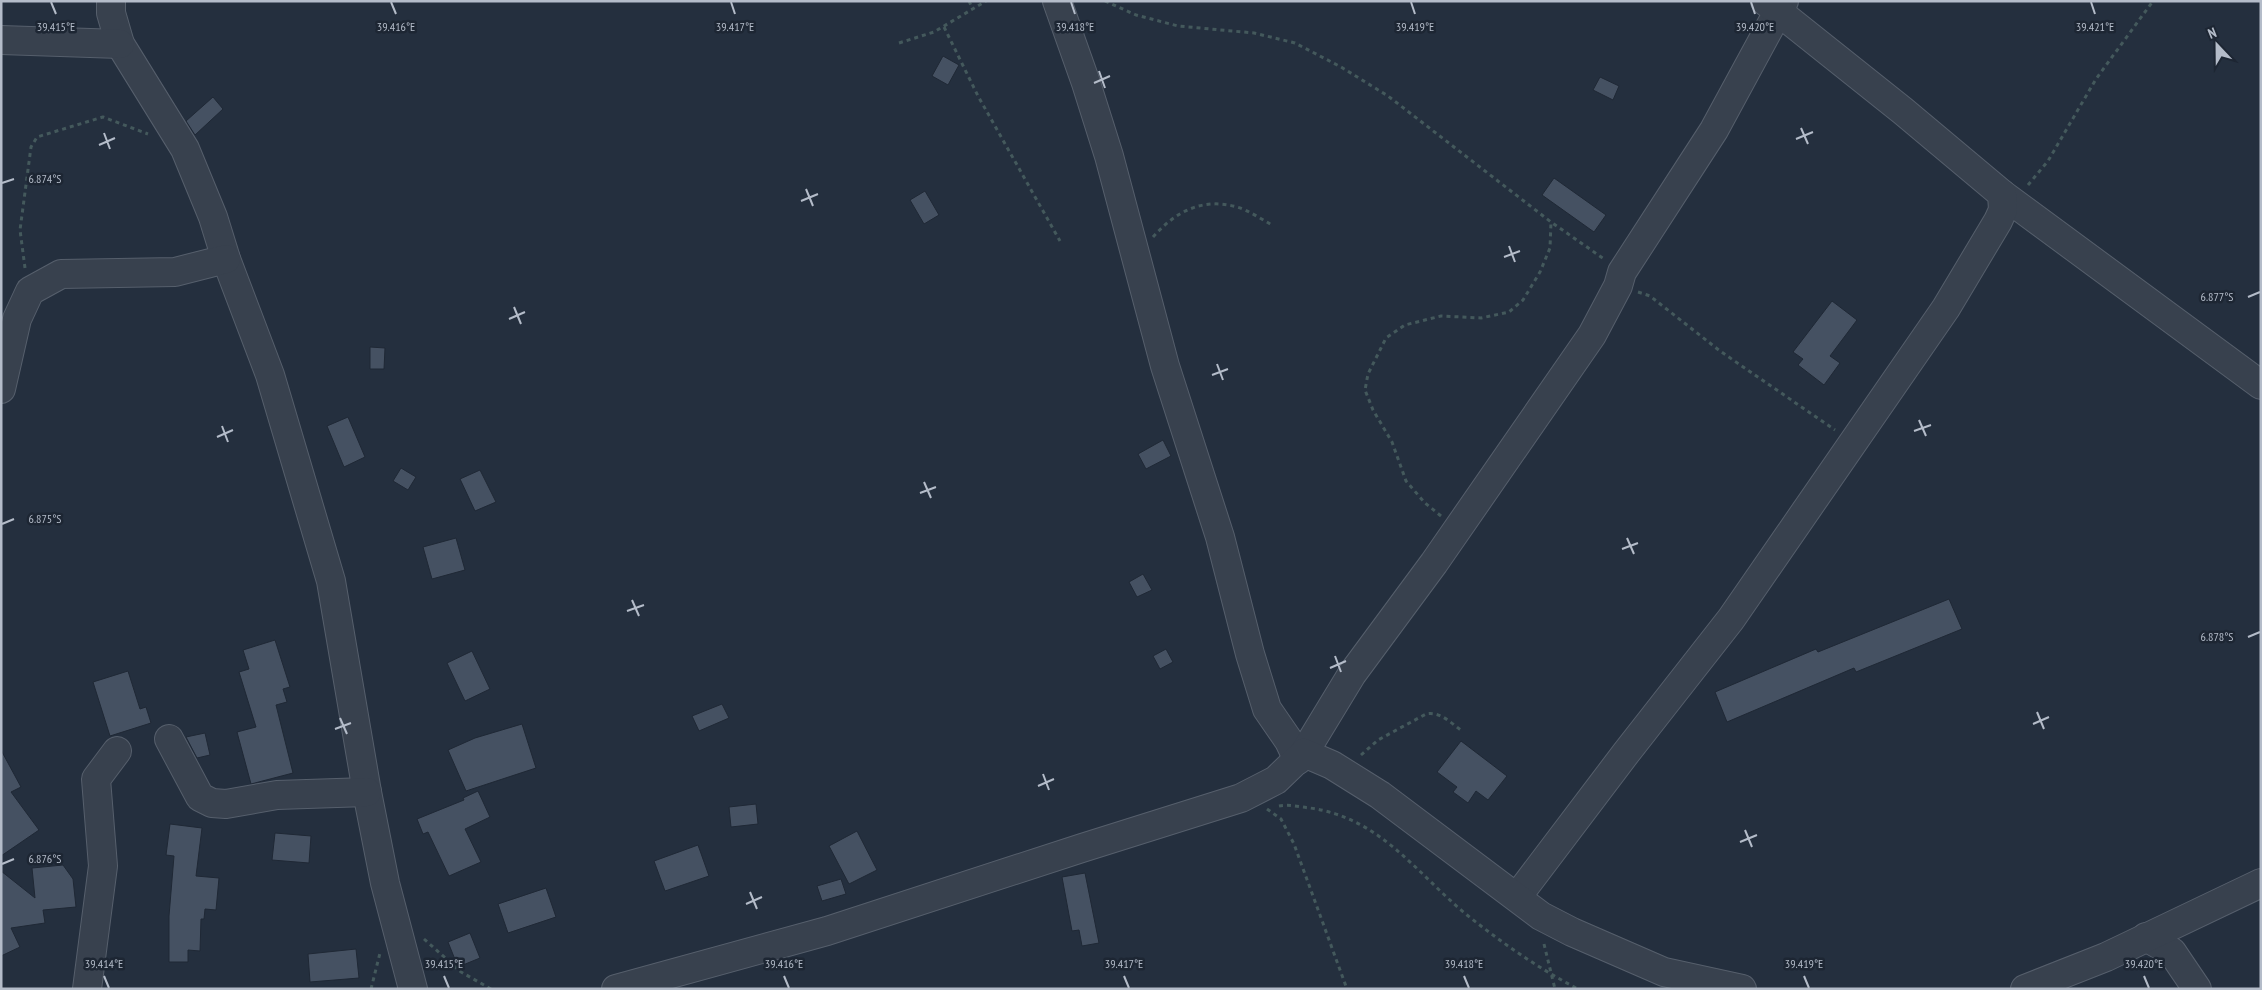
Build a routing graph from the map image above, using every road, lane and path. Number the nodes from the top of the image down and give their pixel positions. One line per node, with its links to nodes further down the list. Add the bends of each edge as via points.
1 (111, 1): 12 (street)
2 (968, 1): 8 (path)
3 (986, 1): 8 (path)
4 (1057, 1): 19 (street, via 1109,156)
5 (1105, 1): 15 (path, via 1136,15 1178,26 1254,32 1295,43 1388,96)
6 (2153, 1): 14 (path, via 2096,79 2048,161)
7 (1775, 4): 14 (street); 20 (street, via 1755,56 1714,130)
8 (973, 10): 9 (path)
9 (944, 27): 11 (path); 17 (path, via 978,96)
10 (1, 40): 12 (street)
11 (899, 43)
12 (120, 44): 18 (street, via 185,149 213,217)
13 (148, 135): 21 (path, via 102,117 38,137 31,147 20,230)
14 (2009, 199): 22 (street); 24 (street, via 1946,308)
15 (1551, 222): 20 (path); 25 (path, via 1550,248 1540,272 1523,300 1509,312 1481,318 1441,316 1405,325 1386,338 1368,374 1365,390 1392,442 1406,481)
16 (1272, 225): 19 (path, via 1237,207 1205,203 1181,211 1167,222 1152,238)
17 (1060, 241)
18 (226, 260): 21 (street, via 175,272 61,274); 31 (street, via 270,375 332,581)
19 (1138, 266): 29 (street, via 1165,366 1220,537 1267,709)
20 (1620, 279): 24 (path, via 1650,296 1720,351 1830,425); 25 (street, via 1592,336)
21 (30, 291): 23 (street, via 17,319)
22 (2261, 384)
23 (1, 389)
24 (1851, 446): 35 (street, via 1731,619)
25 (1455, 531): 29 (street, via 1352,674)
26 (1462, 731): 30 (path, via 1434,712 1426,714 1378,740 1357,758)
27 (169, 739): 31 (street, via 200,797 212,803 226,804 276,795)
28 (117, 751): 39 (street, via 96,779 103,866)
29 (1301, 757): 30 (street); 32 (street, via 1276,780)
30 (1332, 766): 35 (street, via 1380,795)
31 (367, 792): 40 (street, via 385,883)
32 (1241, 798): 33 (path); 42 (street, via 827,931)
33 (1267, 809): 38 (path, via 1284,805 1318,809 1345,817 1380,835 1466,914); 43 (path, via 1280,819 1294,844)
34 (2261, 883): 37 (street)
35 (1517, 897): 46 (street, via 1541,916 1572,932 1664,972)
36 (421, 936): 41 (path, via 461,972)
37 (2146, 937): 47 (street, via 2106,957); 48 (street, via 2172,952)
38 (1553, 976): 44 (path); 45 (path)
39 (87, 989)
40 (413, 989)
41 (491, 989)
42 (616, 989)
43 (1347, 989)
44 (1556, 989)
45 (1578, 989)
46 (1742, 989)
47 (2025, 989)
48 (2197, 989)

